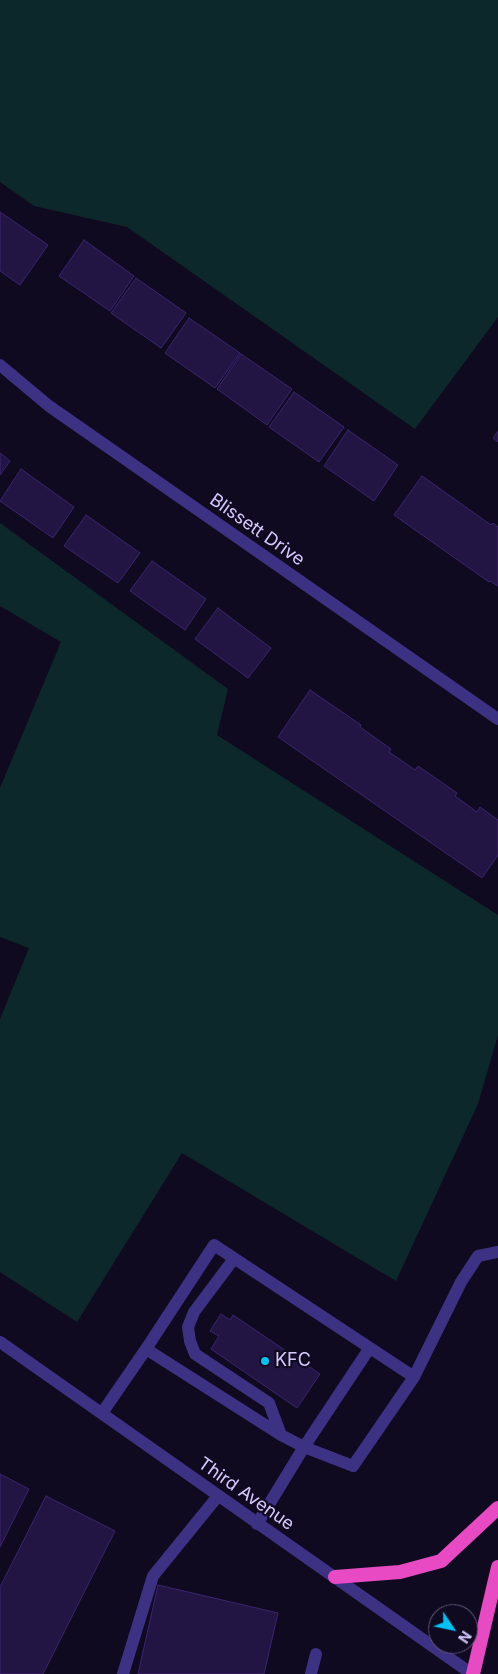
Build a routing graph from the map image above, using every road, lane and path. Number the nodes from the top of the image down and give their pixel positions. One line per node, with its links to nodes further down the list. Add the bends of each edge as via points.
1 (0, 365): 2 (street, Blissett Drive, via 49,406)
2 (498, 719)
3 (498, 1252): 8 (street, via 478,1256 461,1282)
4 (232, 1260): 6 (street); 7 (street, via 214,1245); 10 (street, via 194,1312 188,1327 190,1342 195,1354 269,1403)
5 (0, 1342): 9 (street, Third Avenue)
6 (369, 1348): 8 (street); 11 (street)
7 (146, 1349): 9 (street); 10 (street)
8 (414, 1378): 11 (street, via 353,1466)
9 (102, 1413): 12 (street, Third Avenue)
10 (281, 1436): 11 (street)
11 (304, 1447): 14 (street)
12 (218, 1496): 14 (street, Third Avenue); 18 (street, via 154,1576)
13 (498, 1508): 16 (highway, via 441,1561 400,1572)
14 (257, 1524): 16 (street, Third Avenue)
15 (498, 1567): 20 (highway)
16 (335, 1577): 20 (street, Third Avenue)
17 (316, 1654): 19 (street)
18 (123, 1674)
19 (311, 1674)
20 (473, 1674)

